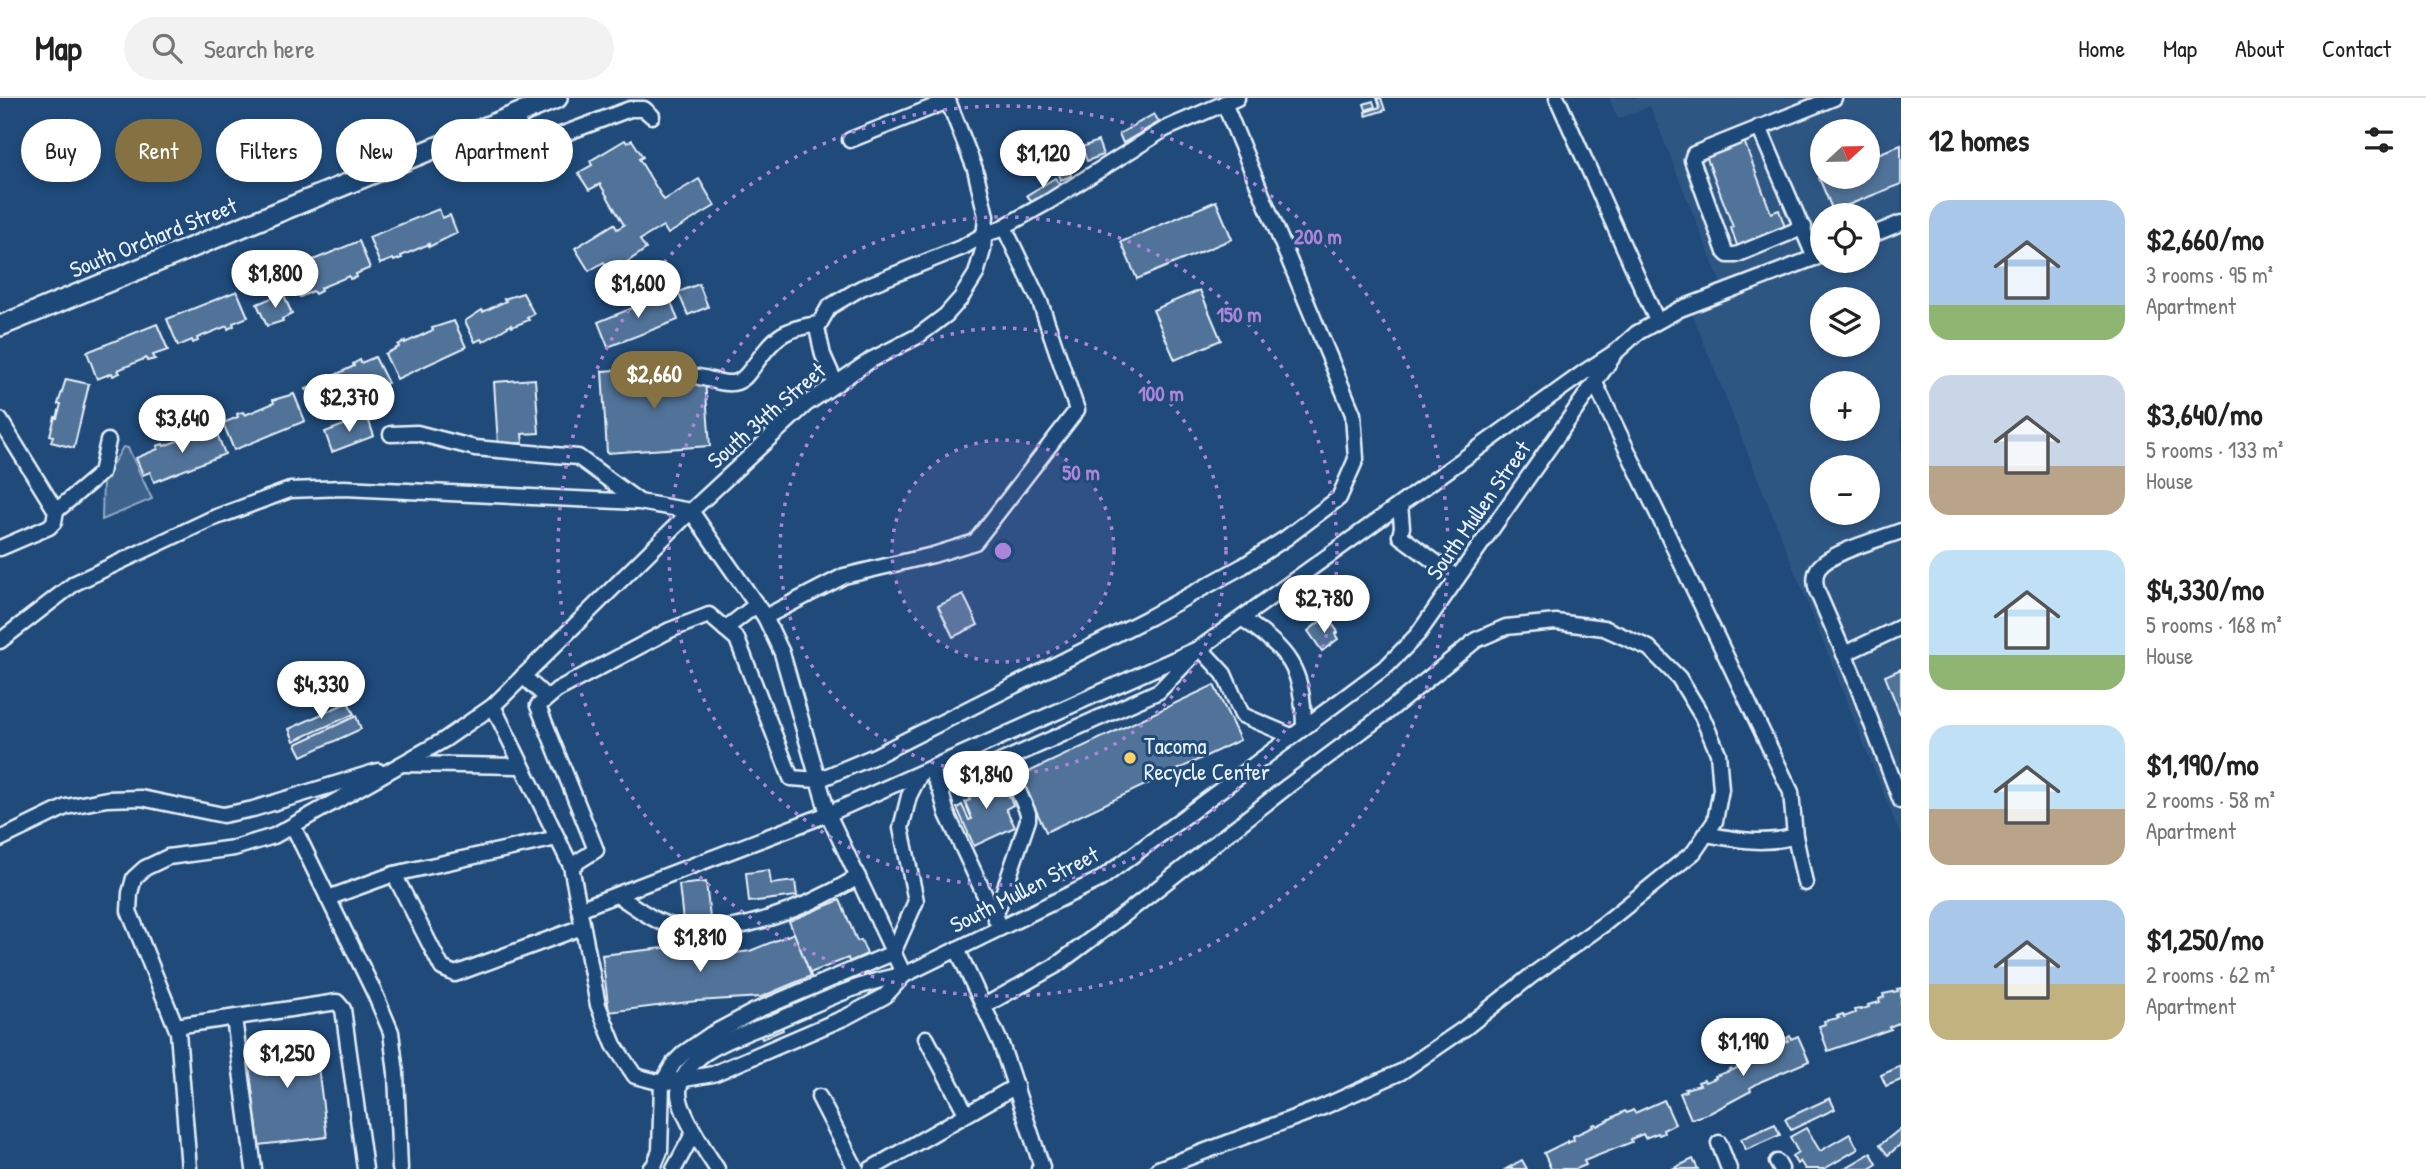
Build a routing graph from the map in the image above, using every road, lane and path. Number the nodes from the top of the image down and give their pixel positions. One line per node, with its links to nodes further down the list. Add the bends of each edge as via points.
1 (557, 98): 6 (main road, South Orchard Street)
2 (1557, 98): 17 (street)
3 (1834, 98): 8 (street)
4 (948, 99): 9 (street); 14 (street, South 34th Street, via 984,199)
5 (1231, 101): 11 (street, via 1166,129); 50 (street, via 1353,414 1356,459 1339,498 1286,538 1150,617)
6 (514, 116): 7 (street, via 531,146 630,109 644,109); 19 (main road, South Orchard Street)
7 (652, 116)
8 (1759, 127): 12 (street); 12 (street, via 1694,154 1692,160 1725,252 1736,255)
9 (850, 140)
10 (1901, 223): 13 (street)
11 (1004, 227): 14 (street); 34 (street, via 1040,302 1077,410 975,541 844,576)
12 (1804, 227): 15 (street)
13 (1880, 232)
14 (985, 234): 18 (street, via 861,288 829,307); 23 (street, South 34th Street, via 976,274 946,315)
15 (1810, 239)
16 (1810, 259): 17 (street, South Mullen Street)
17 (1657, 321): 20 (street, South Mullen Street)
18 (819, 324): 21 (street, via 786,331 736,382); 23 (street, via 823,355)
19 (0, 326)
20 (1617, 351): 22 (street, South Mullen Street); 28 (street, South Mullen Street)
21 (699, 377)
22 (1595, 383): 33 (street, South Mullen Street); 56 (street, via 1791,792)
23 (836, 384): 30 (street, South 34th Street, via 806,405)
24 (0, 420): 29 (street)
25 (391, 434): 27 (street, via 417,433 475,448 578,457)
26 (108, 441): 29 (street, via 101,472)
27 (639, 502): 30 (street); 38 (street, via 344,488 290,490 211,519 75,583)
28 (1399, 505): 33 (street, via 1400,536); 35 (street, South Mullen Street)
29 (56, 511): 32 (street, via 49,527)
30 (691, 511): 34 (street); 41 (street, South 34th Street)
31 (1901, 531): 40 (street, via 1838,555 1817,571 1817,591)
32 (1, 545)
33 (1457, 579): 44 (street, South Mullen Street, via 1418,634 1388,665)
34 (761, 611): 37 (street); 50 (street, via 782,653)
35 (1243, 619): 39 (street, South Mullen Street); 44 (street, via 1271,640 1293,666 1304,698)
36 (1901, 626): 40 (street)
37 (725, 629): 42 (street, via 709,615 683,625); 50 (street, via 737,639 791,778)
38 (0, 641)
39 (1200, 648): 45 (street, via 1224,674 1242,715); 46 (street, via 1159,691); 49 (street, South Mullen Street)
40 (1844, 654): 52 (street)
41 (523, 676): 42 (street); 43 (street, South 34th Street)
42 (547, 698): 59 (street, via 538,706 596,850)
43 (493, 706): 47 (street, South 34th Street); 48 (street)
44 (1304, 726): 45 (street, South Mullen Street)
45 (1291, 736): 66 (street, South Mullen Street, via 1101,879)
46 (1005, 761): 51 (street); 66 (street, via 1028,820)
47 (404, 764): 48 (street); 54 (street); 58 (street, via 223,815 141,798 107,799 66,807)
48 (522, 766): 57 (street)
49 (925, 771): 51 (street); 53 (street, South Mullen Street); 69 (street, via 909,796 901,828 916,901)
50 (818, 780): 53 (street)
51 (940, 789): 66 (street, via 947,814)
52 (1901, 802)
53 (828, 814): 61 (street); 63 (street, South Mullen Street)
54 (293, 826): 64 (street); 73 (street, via 234,848 168,857 134,878 129,911)
55 (1706, 834): 56 (street, via 1777,842); 71 (street, via 1715,821 1721,789 1718,753 1679,678 1650,648 1604,628 1556,622 1506,627 1476,640 1075,951); 92 (street, via 1694,852 1604,924 1401,1072 1323,1107)
56 (1795, 836): 62 (street)
57 (558, 838): 59 (street); 60 (street)
58 (0, 839)
59 (571, 866): 65 (street)
60 (394, 874): 64 (street); 67 (street, via 442,968 455,974)
61 (858, 877): 63 (street, via 804,904 709,932 664,923); 69 (street)
62 (1805, 883)
63 (617, 895): 65 (street, South Mullen Street)
64 (328, 898): 86 (street, via 391,1032)
65 (579, 909): 67 (street)
66 (998, 923): 68 (street, South Mullen Street)
67 (582, 927): 75 (street, via 598,1005 614,1045 635,1076)
68 (957, 949): 70 (street, South Mullen Street); 71 (street)
69 (893, 953): 70 (street); 75 (street, via 754,1011 710,1035 679,1058)
70 (904, 975): 77 (street, via 886,996 846,1017); 77 (street, via 875,980 715,1048 689,1068)
71 (984, 1006): 76 (street)
72 (233, 1018): 73 (street); 84 (street); 85 (street, via 337,1002 343,1009)
73 (176, 1026): 83 (street)
74 (926, 1038): 79 (street)
75 (662, 1083): 77 (street); 87 (street, via 660,1151)
76 (1016, 1086): 79 (street); 82 (street)
77 (680, 1088): 80 (street)
78 (819, 1097): 90 (street)
79 (966, 1113): 91 (street)
80 (694, 1132): 88 (street); 89 (street)
81 (1719, 1143): 93 (street)
82 (1041, 1168)
83 (189, 1169)
84 (254, 1169)
85 (365, 1169)
86 (400, 1169)
87 (650, 1169)
88 (674, 1169)
89 (717, 1169)
90 (856, 1169)
91 (871, 1169)
92 (1158, 1169)
93 (1729, 1169)

